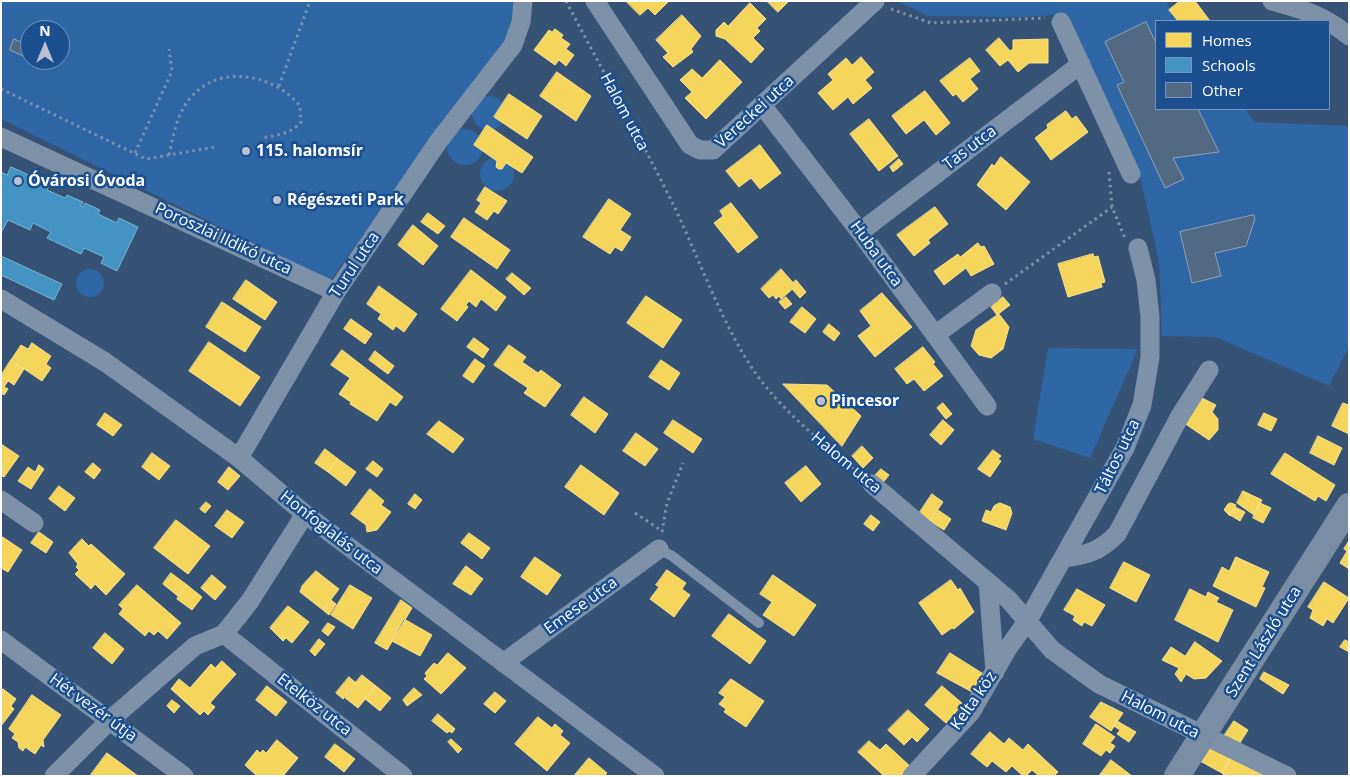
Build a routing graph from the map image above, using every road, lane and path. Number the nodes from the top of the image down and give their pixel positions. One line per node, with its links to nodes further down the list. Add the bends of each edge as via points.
1 (310, 1): 13 (path)
2 (523, 1): 24 (street, Turul utca, via 514,45 438,142)
3 (566, 1): 32 (path, Halom utca, via 669,196 752,368 771,394 804,427)
4 (595, 1): 15 (street, Vereckei utca, via 690,145 700,150 713,150)
5 (1272, 1): 7 (street, via 1307,10)
6 (881, 4): 8 (path, via 931,23 1056,17); 15 (street, Vereckei utca)
7 (1328, 20)
8 (1061, 22): 12 (street)
9 (1330, 22): 10 (street)
10 (1349, 36)
11 (169, 49): 19 (path, via 172,71)
12 (1081, 64): 21 (street); 22 (street, Tas utca)
13 (279, 86): 17 (path, via 300,106 301,122 289,132); 20 (path, via 239,76 212,83 195,93 176,122)
14 (1, 89): 19 (path)
15 (762, 105): 22 (street, Huba utca)
16 (1, 137): 24 (street, Poroszlai Ildikó utca)
17 (262, 138)
18 (214, 147): 20 (path)
19 (135, 153): 20 (path, via 146,159)
20 (169, 155)
21 (1130, 174)
22 (860, 232): 27 (street, Huba utca)
23 (1138, 250): 25 (path, via 1132,253 1112,207); 39 (street, Táltos utca, via 1150,317 1150,358 1142,406 1125,448)
24 (336, 292): 30 (street, Turul utca)
25 (992, 293): 27 (street)
26 (1, 299): 30 (street, Honfoglalás utca, via 105,362)
27 (935, 335): 29 (street, Huba utca)
28 (1209, 370): 39 (street, via 1180,416 1117,534 1104,548)
29 (987, 406)
30 (239, 458): 36 (street, Honfoglalás utca)
31 (683, 463): 38 (path, via 667,503)
32 (872, 484): 40 (street, Halom utca)
33 (1, 500): 37 (street)
34 (1349, 506): 48 (street, Szent László utca)
35 (635, 513): 38 (path)
36 (305, 514): 43 (street, via 250,601); 45 (street, Honfoglalás utca)
37 (34, 523)
38 (660, 541): 42 (lane, via 672,556); 45 (street, Emese utca)
39 (1064, 558): 41 (street, Táltos utca)
40 (988, 582): 41 (street, Halom utca); 46 (street)
41 (1028, 620): 46 (street, Kelta köz); 48 (street, Halom utca, via 1052,650 1099,684)
42 (759, 623)
43 (224, 634): 47 (street, via 195,646); 51 (street, Etelköz utca)
44 (1, 640): 47 (street, Hét vezér útja)
45 (503, 663): 52 (street, Honfoglalás utca)
46 (995, 674): 53 (street, Kelta köz, via 971,712)
47 (110, 720): 49 (street); 50 (street, Hét vezér útja)
48 (1204, 736): 54 (street, Szent László utca); 55 (street, Halom utca)
49 (54, 776)
50 (184, 776)
51 (403, 776)
52 (656, 776)
53 (912, 776)
54 (1177, 776)
55 (1287, 776)

